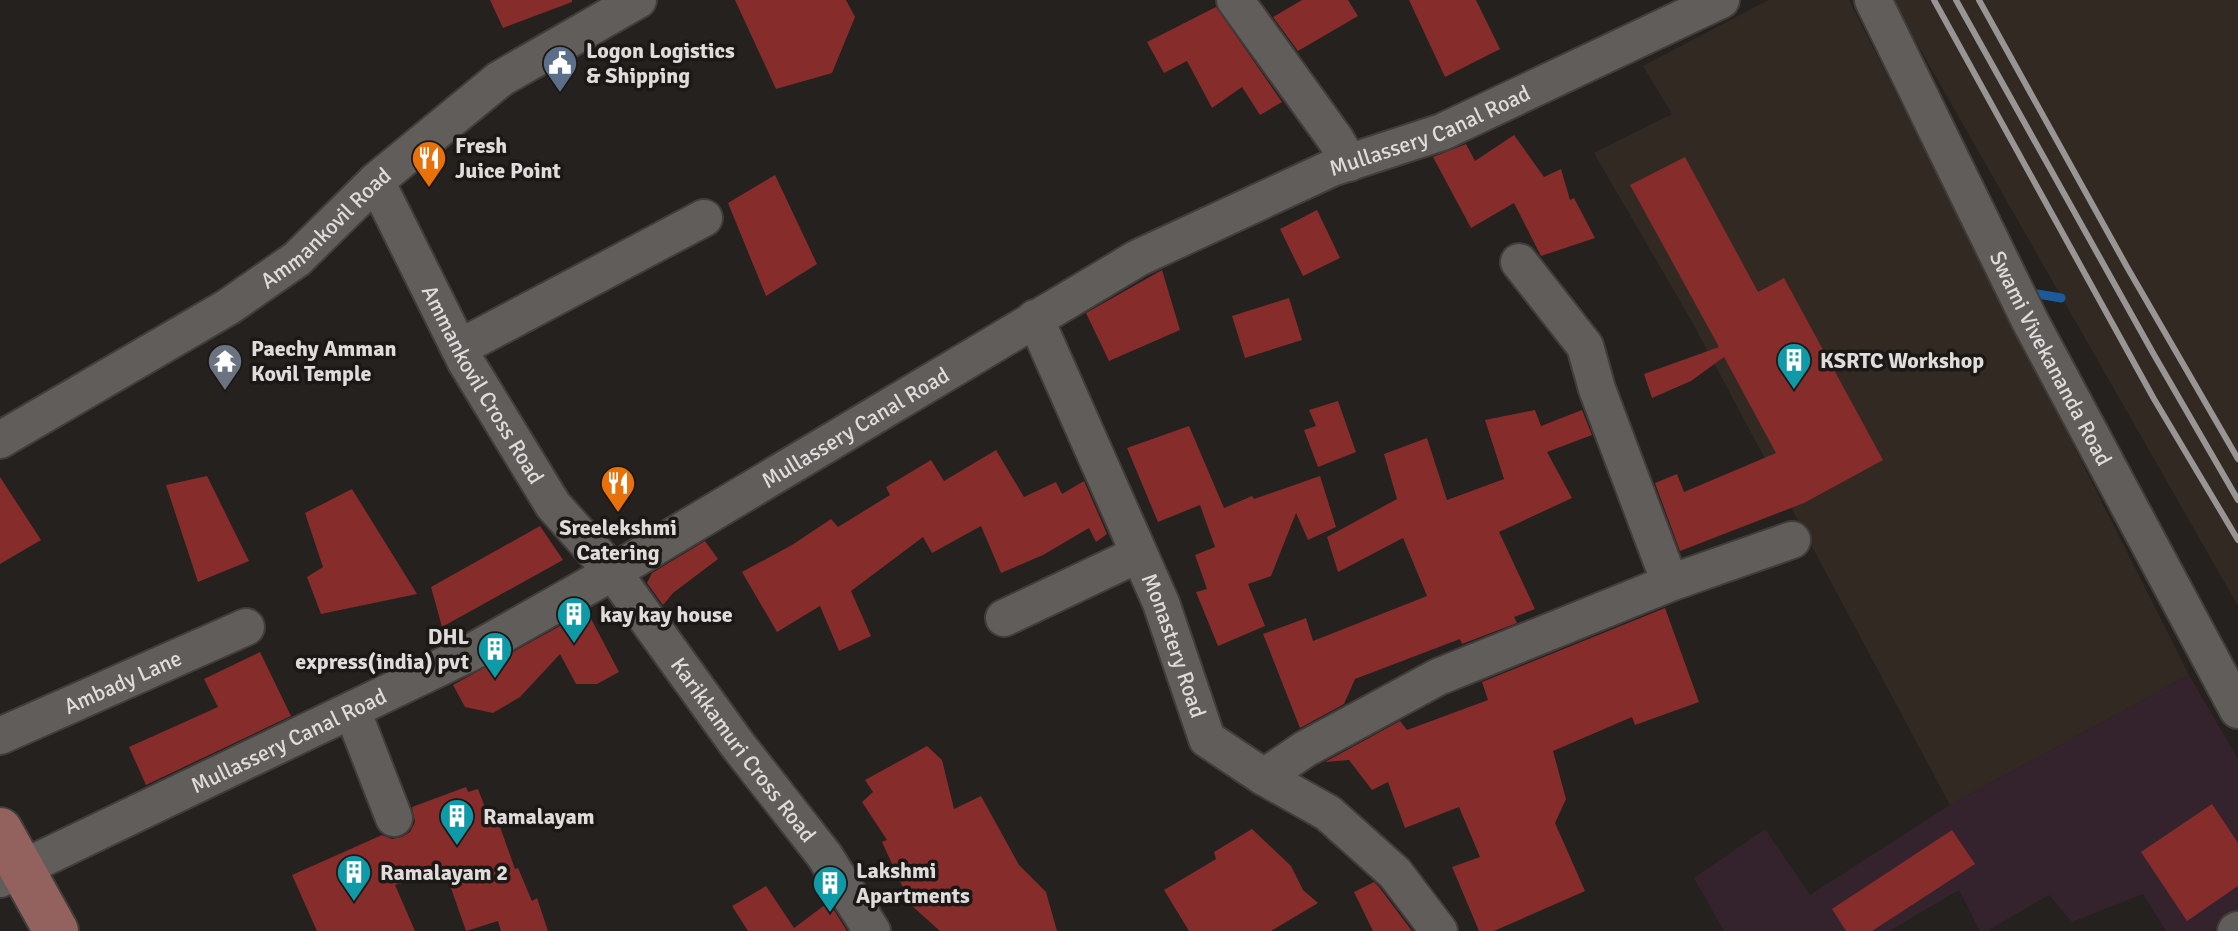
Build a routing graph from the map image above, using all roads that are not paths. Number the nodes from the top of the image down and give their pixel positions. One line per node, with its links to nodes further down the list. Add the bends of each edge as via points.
1 (638, 0): 6 (street, Ammankovil Road, via 500,79)
2 (1235, 0): 5 (street)
3 (1721, 0): 5 (street, Mullassery Canal Road, via 1442,132)
4 (1873, 0): 19 (street, Swami Vivekananda Road, via 2023,308)
5 (1349, 163): 9 (street, Mullassery Canal Road, via 1138,258)
6 (376, 181): 10 (street, Ammankovil Cross Road); 11 (street, Ammankovil Road, via 297,259 228,307)
7 (704, 218): 10 (street)
8 (1519, 262): 15 (street, via 1585,346)
9 (1035, 318): 13 (street, Monastery Road); 14 (street, Mullassery Canal Road)
10 (459, 348): 14 (street, Ammankovil Cross Road, via 553,505)
11 (0, 440)
12 (1792, 540): 15 (street)
13 (1139, 554): 16 (street); 21 (street, Monastery Road, via 1207,739)
14 (613, 572): 18 (street, Mullassery Canal Road, via 470,653); 26 (street, Karikkamuri Cross Road, via 824,855)
15 (1670, 583): 21 (street, via 1438,677)
16 (1004, 618)
17 (246, 627): 20 (street, Ambady Lane)
18 (352, 710): 22 (street); 24 (street, Mullassery Canal Road)
19 (2238, 710)
20 (0, 736)
21 (1264, 777): 27 (street, Monastery Road, via 1328,813 1395,873)
22 (394, 818)
23 (0, 830): 24 (main road)
24 (11, 874): 25 (main road)
25 (56, 931)
26 (872, 931)
27 (1439, 931)

